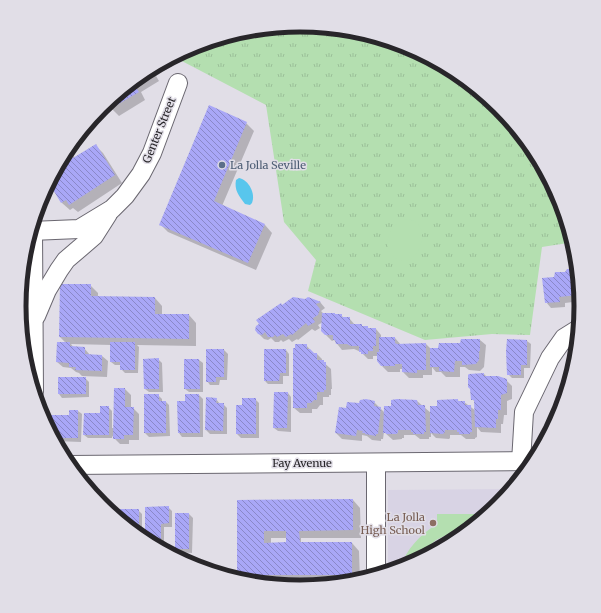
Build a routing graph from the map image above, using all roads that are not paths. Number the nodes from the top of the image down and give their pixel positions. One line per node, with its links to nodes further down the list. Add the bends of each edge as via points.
1 (178, 83): 2 (street, Genter Street, via 152,153 141,174 125,196)
2 (112, 208): 3 (street, Genter Street, via 79,229); 5 (street, via 94,236 66,260 59,270)
3 (36, 231)
4 (32, 248): 5 (street, Genter Street)
5 (33, 322): 7 (street, Genter Street)
6 (574, 332): 8 (street, via 564,338 550,358 524,412)
7 (34, 372)
8 (528, 461)
9 (527, 462): 10 (street, Fay Avenue)
10 (376, 463): 11 (street, Fay Avenue); 12 (street)
11 (76, 465)
12 (376, 571)

